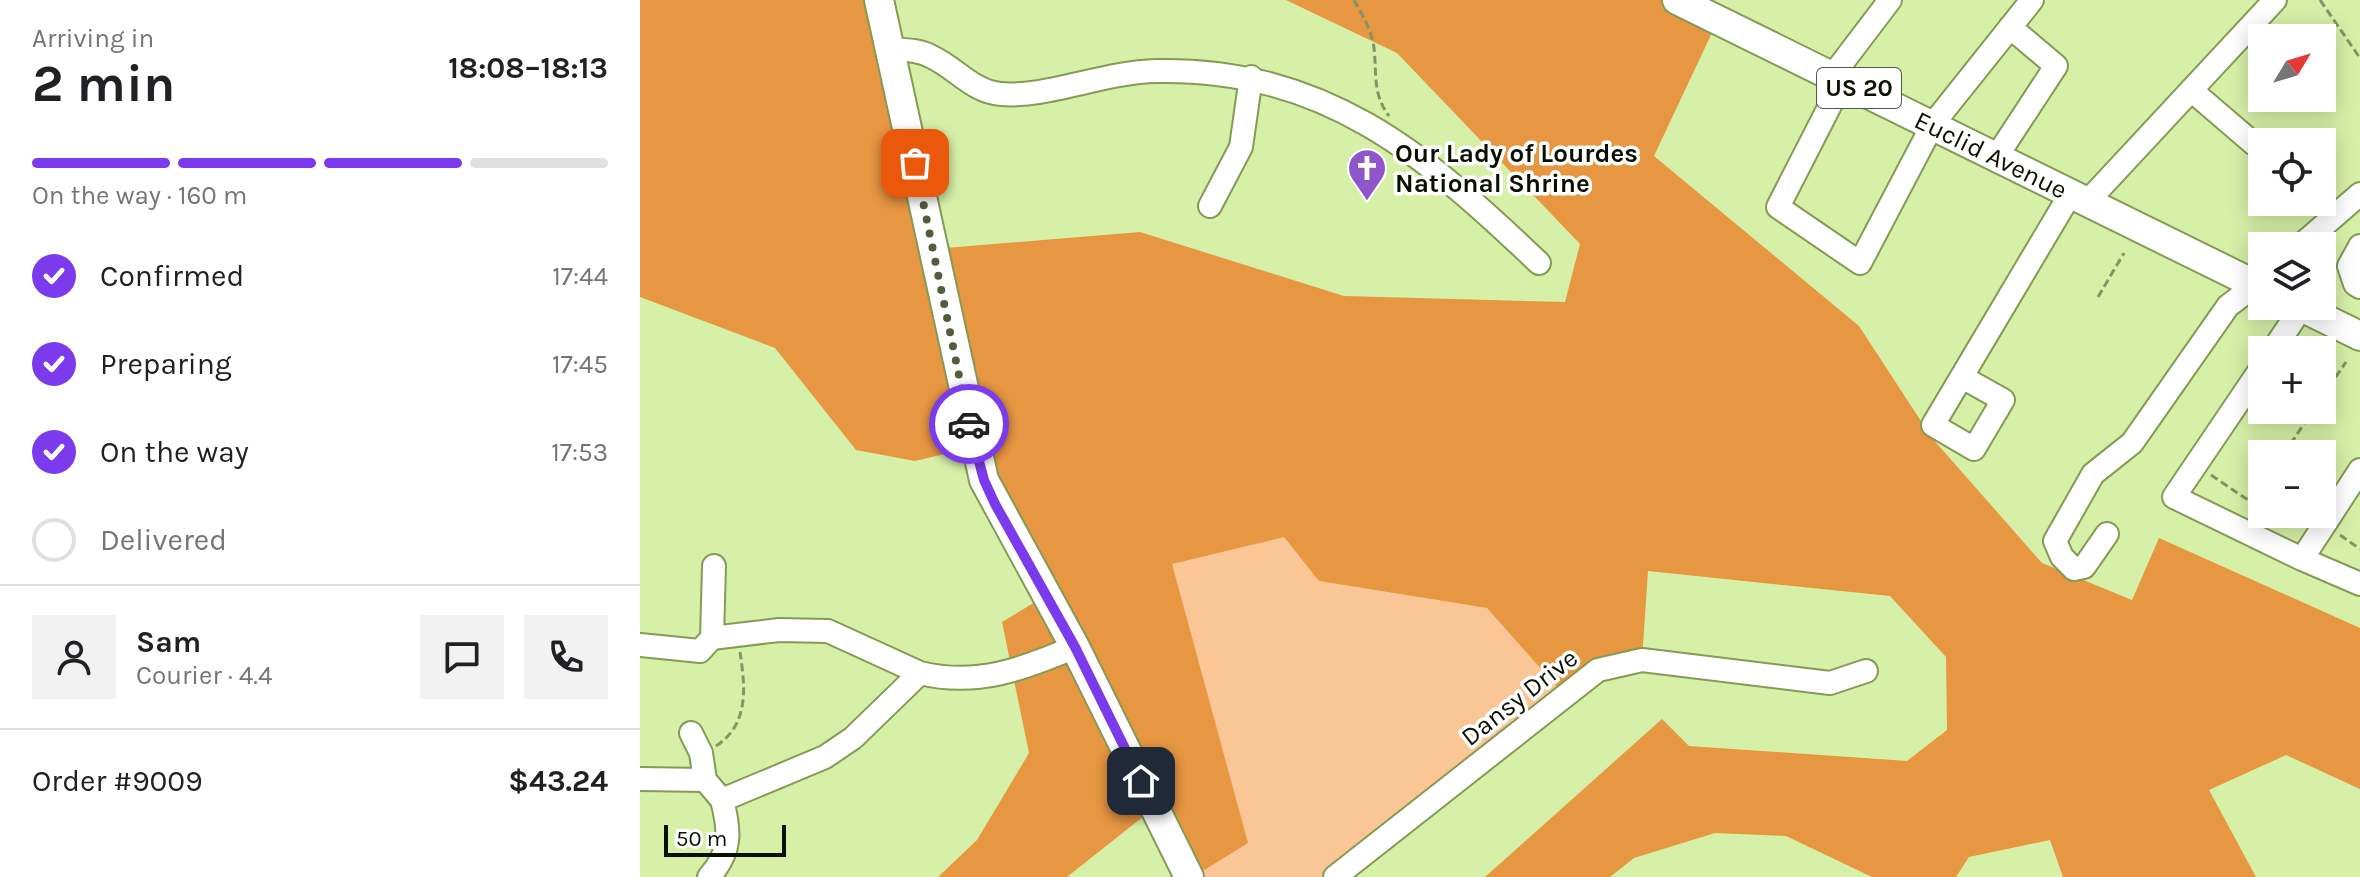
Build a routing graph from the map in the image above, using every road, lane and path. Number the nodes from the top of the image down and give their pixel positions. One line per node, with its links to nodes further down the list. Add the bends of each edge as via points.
1 (879, 0): 9 (main road)
2 (1354, 0): 14 (path, via 1374,46 1375,88)
3 (1890, 0): 12 (street)
4 (2032, 0): 8 (street)
5 (2275, 0): 13 (street)
6 (2320, 0): 10 (path)
7 (1691, 3): 12 (main road, Euclid Avenue / US 20)
8 (2010, 27): 15 (street); 17 (street, via 2056,66)
9 (891, 49): 11 (street, via 929,55 996,94 1131,73); 48 (main road, via 984,480)
10 (2360, 58)
11 (1251, 77): 21 (street, via 1241,147); 24 (street, via 1302,92 1417,156 1470,197)
12 (1838, 78): 15 (main road, Euclid Avenue / US 20); 15 (street, via 1778,207 1860,263)
13 (2191, 90): 16 (street); 19 (street)
14 (1391, 118)
15 (1933, 124): 17 (main road, Euclid Avenue / US 20)
16 (2248, 139)
17 (1997, 156): 19 (main road, Euclid Avenue / US 20)
18 (2360, 194): 20 (street)
19 (2080, 197): 25 (main road, Euclid Avenue / US 20); 32 (street)
20 (2336, 204)
21 (1210, 206)
22 (2360, 246): 26 (street, via 2349,266)
23 (2124, 253): 28 (path)
24 (1539, 263)
25 (2248, 278)
26 (2360, 287)
27 (2248, 292): 41 (street, via 2228,306 2132,443 2093,474 2055,541 2074,569 2084,567)
28 (2098, 297)
29 (2327, 320): 30 (main road)
30 (2360, 336)
31 (2346, 362): 33 (path)
32 (1962, 377)
33 (2336, 377)
34 (2248, 388): 35 (street)
35 (2196, 464): 37 (path); 43 (street, via 2174,497)
36 (2360, 470): 38 (street)
37 (2248, 500)
38 (2336, 507)
39 (2322, 528): 43 (street)
40 (2331, 528): 42 (path)
41 (2107, 534)
42 (2360, 549)
43 (2302, 559): 45 (street)
44 (714, 566): 46 (street)
45 (2360, 584)
46 (712, 638): 47 (street, via 700,651); 51 (street, via 828,631)
47 (640, 645)
48 (1075, 647): 51 (street, via 987,678 957,680); 57 (main road)
49 (739, 648): 52 (path, via 745,693 741,716 722,742)
50 (1866, 671): 58 (street, Dansy Drive, via 1830,683 1642,660 1598,670)
51 (920, 673): 55 (street, via 853,738 825,757)
52 (696, 743): 54 (street)
53 (640, 779): 54 (street)
54 (705, 780): 55 (street)
55 (722, 800): 56 (street, via 730,839)
56 (709, 877)
57 (1189, 877)
58 (1335, 877)

